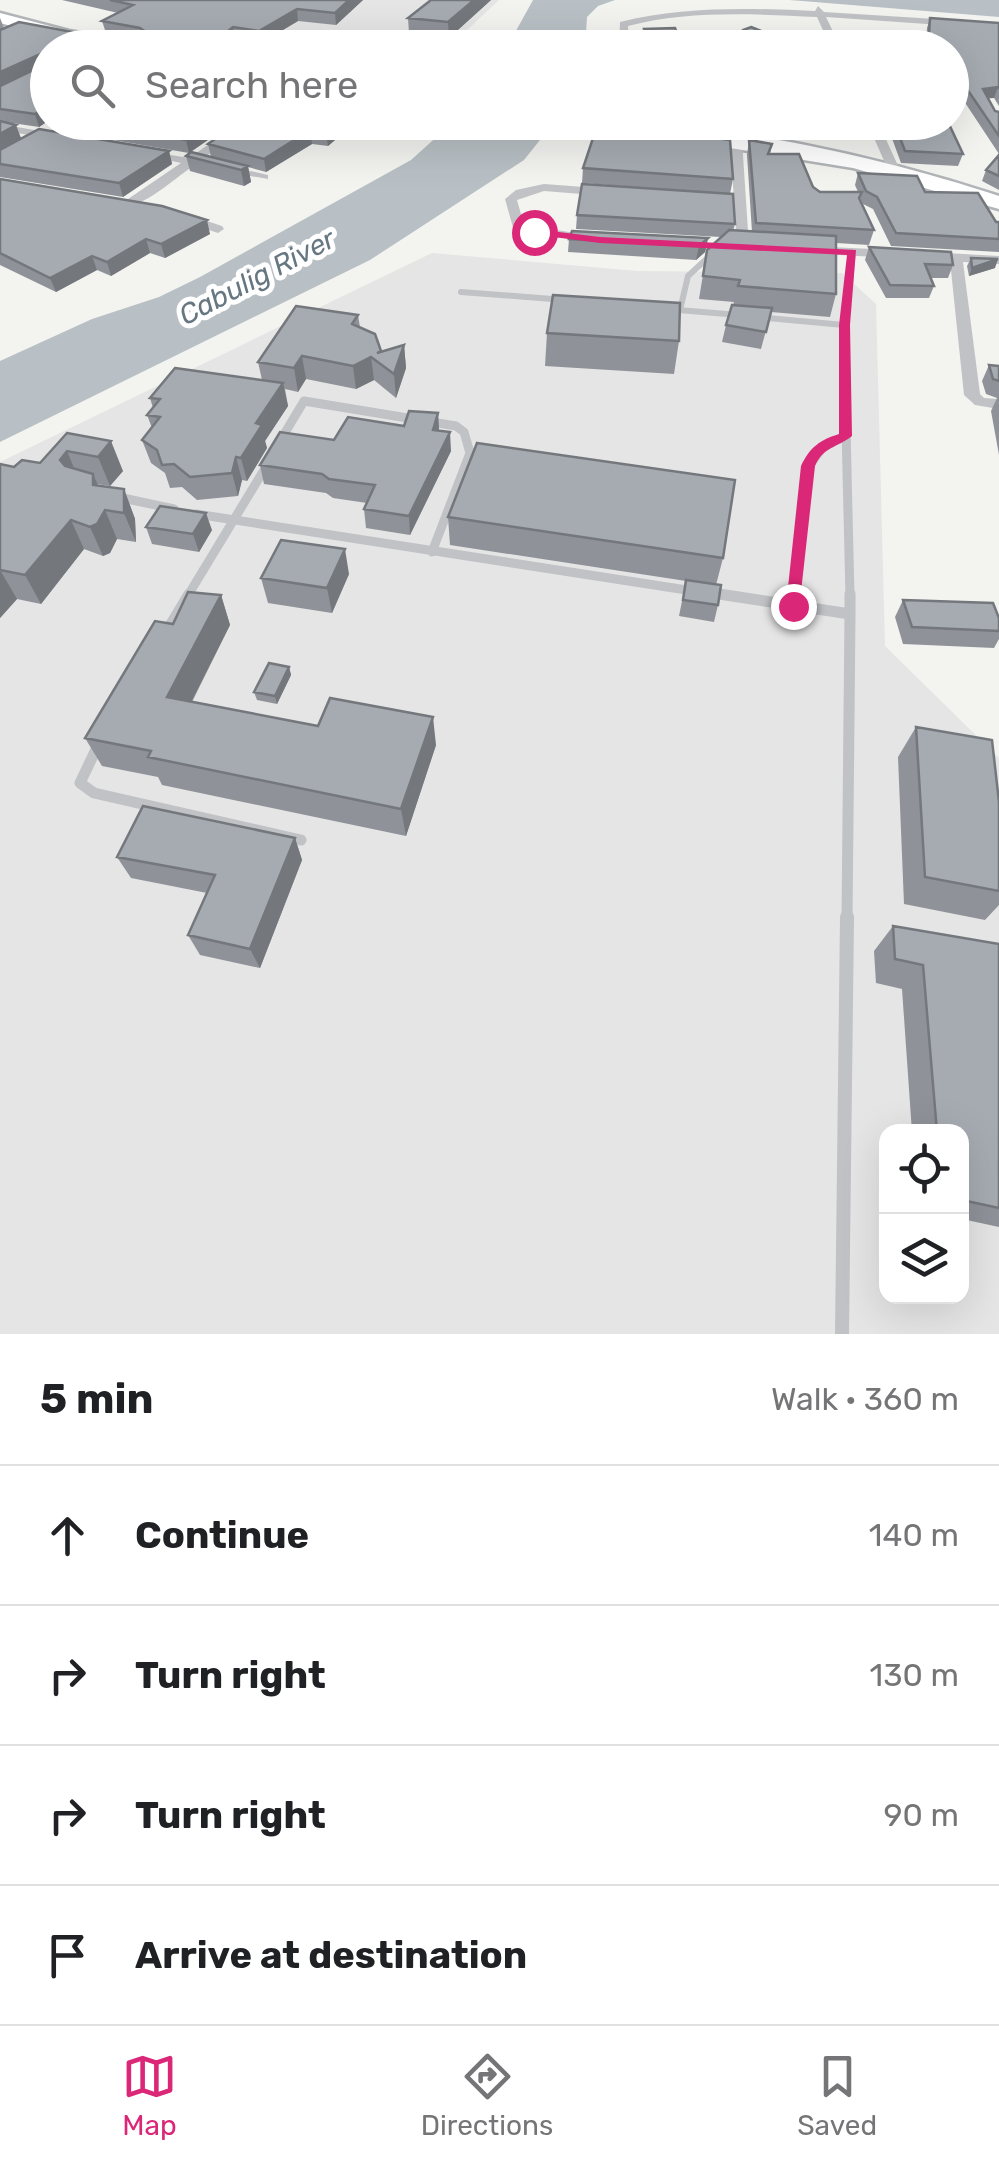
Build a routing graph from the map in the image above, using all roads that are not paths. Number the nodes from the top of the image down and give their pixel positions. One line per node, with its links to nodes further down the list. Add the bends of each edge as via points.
1 (818, 9): 3 (street); 4 (street, via 670,6 631,17); 5 (street)
2 (0, 18): 6 (highway)
3 (999, 26)
4 (623, 30)
5 (828, 30)
6 (30, 31)
7 (0, 126): 8 (street)
8 (30, 132)
9 (33, 140): 13 (street)
10 (223, 140): 15 (street)
11 (736, 140): 16 (highway); 21 (street)
12 (880, 140): 16 (street)
13 (28, 143)
14 (124, 148): 15 (street)
15 (195, 160): 17 (street); 23 (street)
16 (894, 170): 22 (highway)
17 (264, 178)
18 (613, 193): 26 (street, via 531,189 516,194 512,207 514,223 524,230)
19 (724, 201): 21 (street)
20 (101, 202): 23 (street)
21 (742, 202): 29 (street)
22 (999, 203)
23 (126, 205): 24 (street)
24 (218, 229)
25 (878, 240): 33 (street)
26 (617, 241)
27 (704, 244): 28 (street)
28 (723, 245): 29 (street); 41 (lane, via 686,274)
29 (743, 246): 30 (street)
30 (762, 247)
31 (798, 249): 32 (street)
32 (853, 252): 33 (street); 42 (lane)
33 (884, 254): 34 (street)
34 (902, 255)
35 (920, 256): 36 (street)
36 (956, 258): 37 (street); 45 (street, via 972,394)
37 (999, 260)
38 (461, 292): 39 (lane)
39 (581, 302)
40 (660, 308): 41 (lane)
41 (680, 310): 42 (lane)
42 (844, 325): 46 (lane)
43 (287, 398): 44 (lane)
44 (304, 401): 48 (lane); 49 (lane, via 447,423 464,432 470,452)
45 (999, 404)
46 (846, 436): 50 (lane, via 827,442 808,466); 51 (lane)
47 (99, 492): 48 (lane)
48 (234, 521): 49 (lane); 52 (lane)
49 (432, 552): 50 (lane)
50 (793, 606): 51 (lane)
51 (850, 614): 55 (lane)
52 (156, 649)
53 (108, 729): 54 (lane, via 81,778 84,788)
54 (301, 840)
55 (842, 1334)

